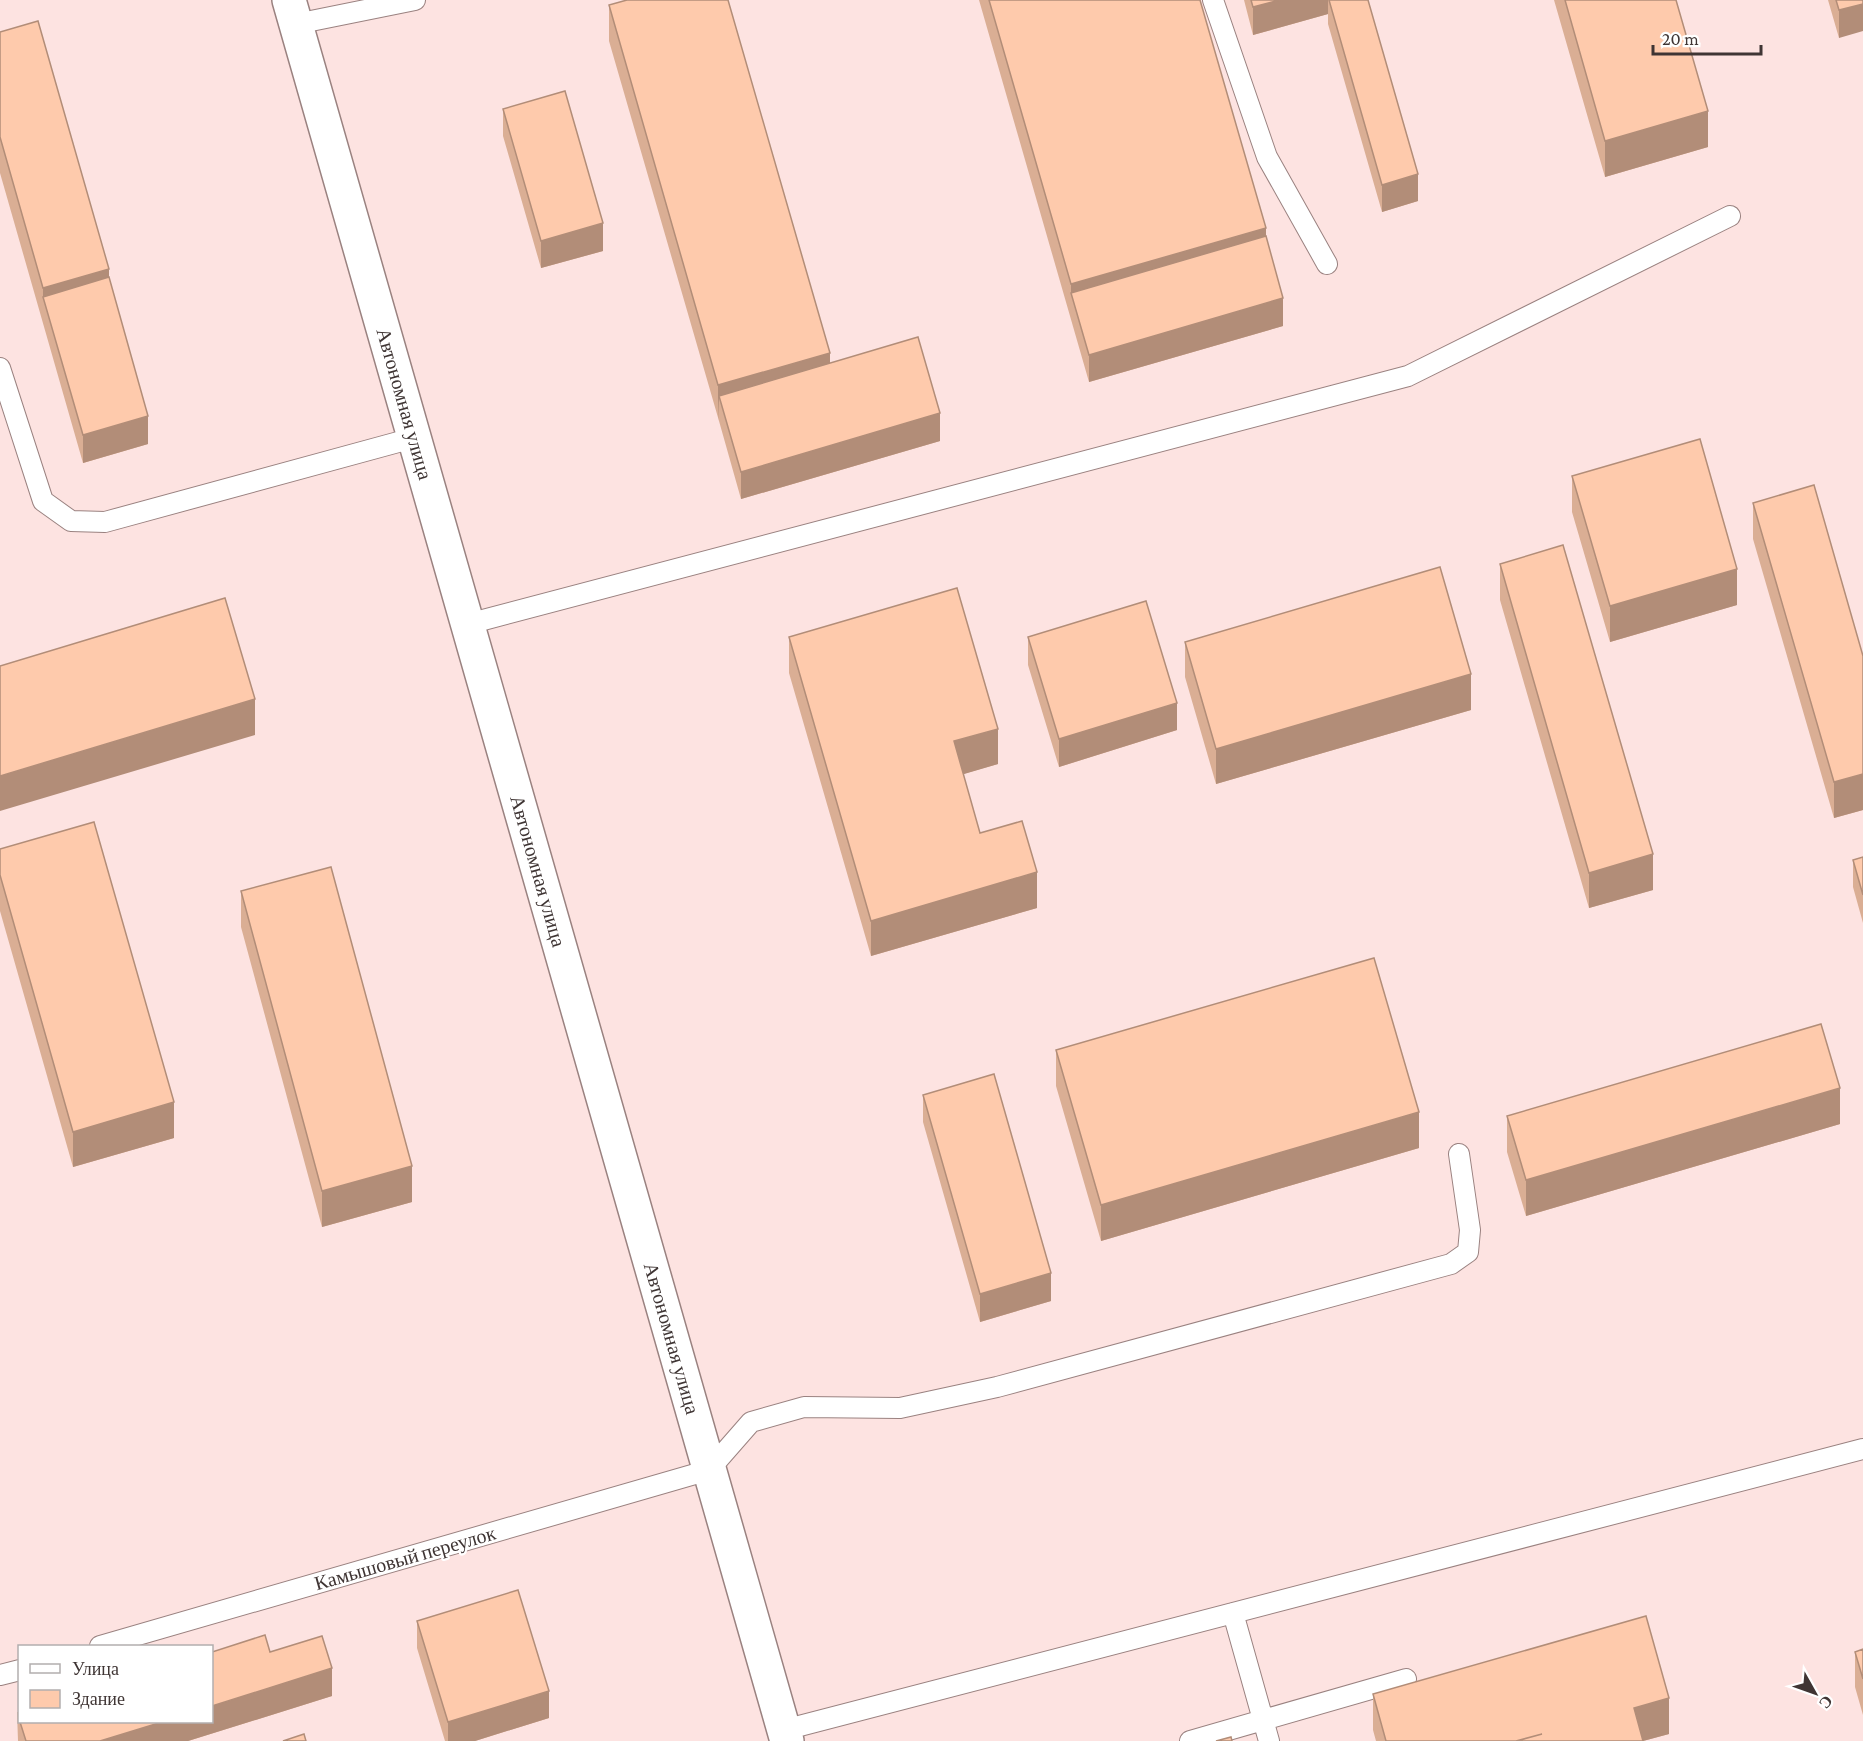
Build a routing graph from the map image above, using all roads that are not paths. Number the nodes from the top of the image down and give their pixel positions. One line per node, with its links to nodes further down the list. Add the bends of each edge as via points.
1 (415, 0): 3 (lane)
2 (1213, 0): 5 (lane, via 1267,157)
3 (293, 12): 7 (street, Автономная улица)
4 (1730, 216): 8 (lane, via 1408,376)
5 (1328, 264)
6 (0, 368): 7 (lane, via 43,501 71,520 105,522)
7 (413, 438): 8 (street, Автономная улица)
8 (468, 624): 11 (street, Автономная улица)
9 (1459, 1154): 11 (lane, via 1470,1230 1468,1252 1451,1264 998,1387 900,1408 804,1407 751,1422)
10 (1863, 1449): 12 (lane)
11 (709, 1470): 13 (lane, Камышовый переулок); 18 (street, Автономная улица)
12 (1233, 1613): 17 (lane); 18 (lane)
13 (107, 1645)
14 (18, 1671): 15 (lane)
15 (0, 1676)
16 (1406, 1679): 17 (lane)
17 (1263, 1721): 19 (lane); 20 (lane)
18 (785, 1736)
19 (1190, 1741)
20 (1269, 1741)

